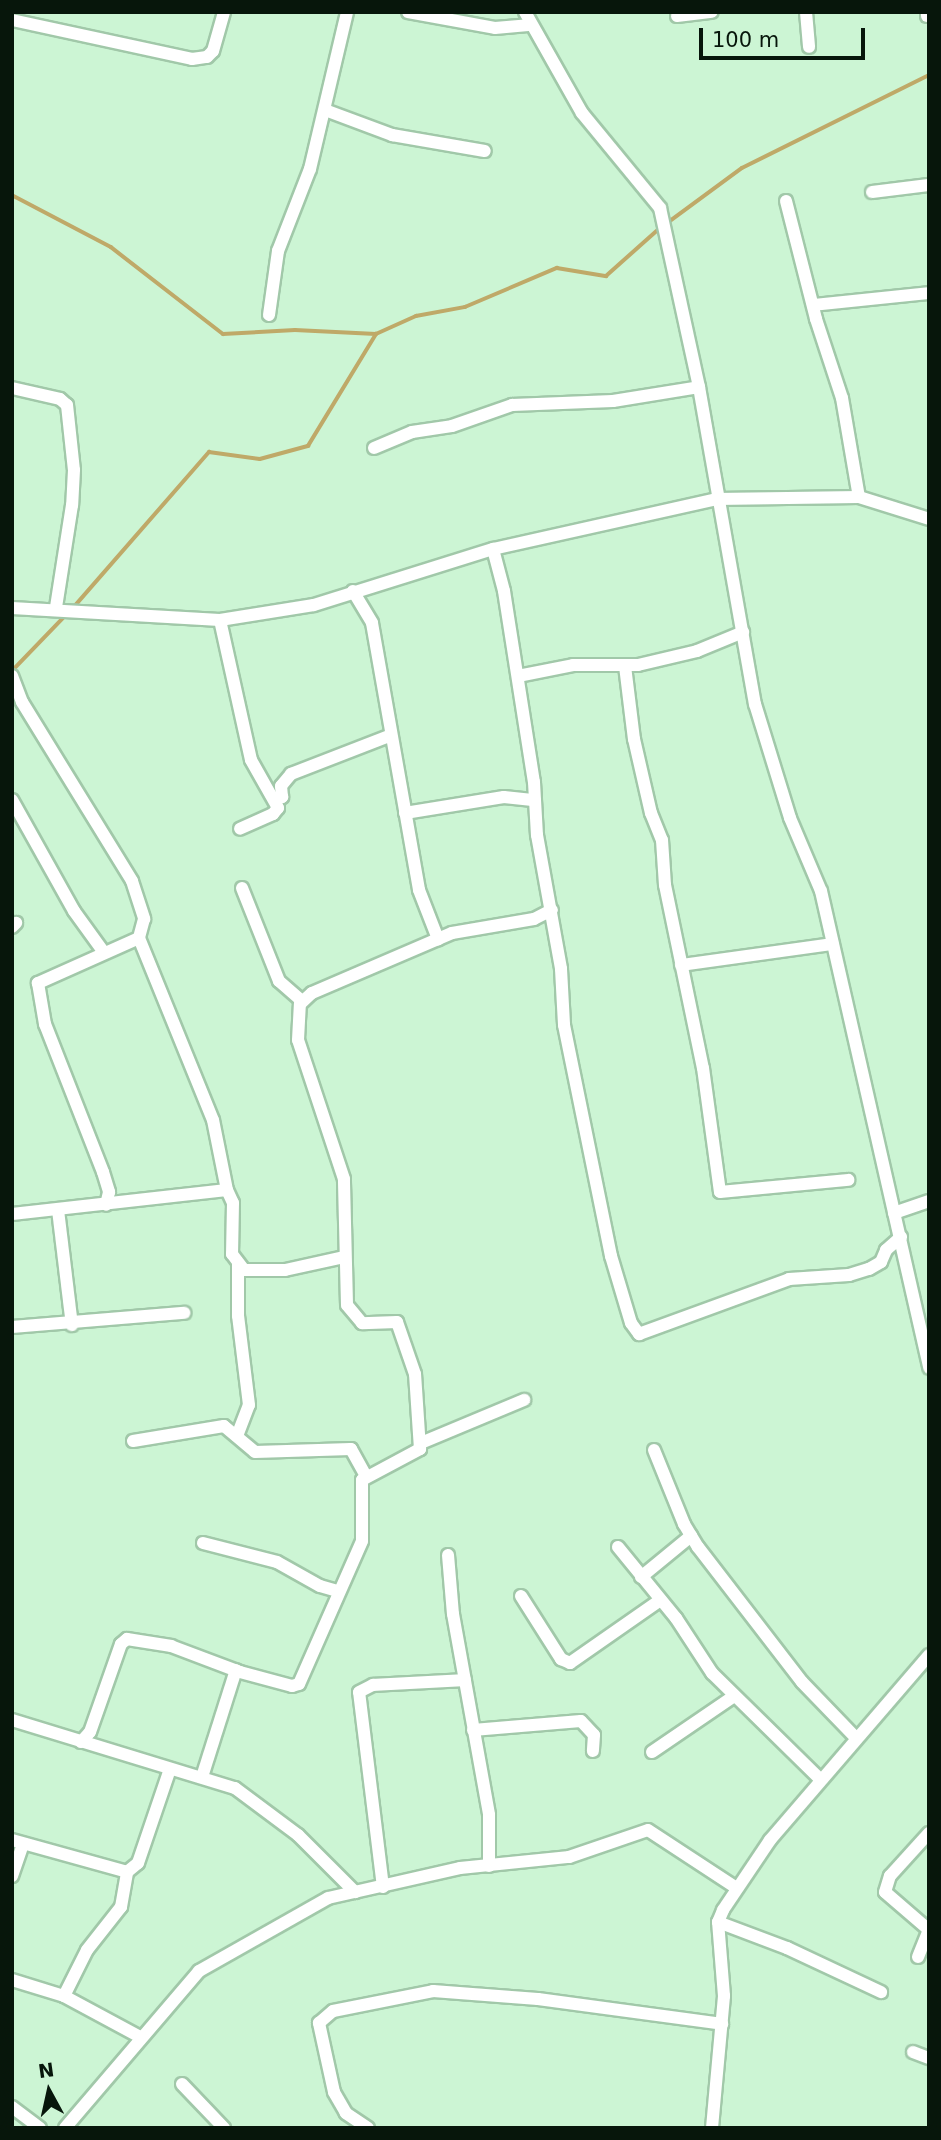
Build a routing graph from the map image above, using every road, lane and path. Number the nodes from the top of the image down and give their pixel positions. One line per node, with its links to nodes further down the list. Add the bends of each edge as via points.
1 (225, 12): 9 (street, via 213,51 192,59)
2 (347, 12): 12 (street)
3 (408, 12): 7 (street)
4 (525, 12): 10 (street)
5 (712, 12): 8 (street)
6 (806, 12): 11 (street)
7 (428, 14): 10 (street, via 495,29)
8 (677, 16)
9 (12, 20)
10 (531, 25): 20 (street, via 582,113 660,208)
11 (809, 47)
12 (325, 110): 13 (street, via 392,135); 19 (street, via 310,169 278,251)
13 (485, 151)
14 (929, 185): 15 (street)
15 (872, 192)
16 (786, 201): 18 (street)
17 (929, 293): 18 (street)
18 (813, 305): 23 (street, via 842,398)
19 (269, 315)
20 (699, 387): 22 (street, via 613,401 512,405 452,426 412,432); 24 (street)
21 (12, 388): 28 (street, via 60,398 67,405 73,493)
22 (374, 448)
23 (859, 497): 24 (street); 25 (street)
24 (716, 499): 26 (street); 31 (street)
25 (929, 519)
26 (492, 548): 27 (street); 34 (street)
27 (353, 592): 30 (street, via 314,604); 36 (street, via 372,623)
28 (56, 607): 29 (street); 30 (street)
29 (12, 608)
30 (220, 620): 38 (street, via 251,760)
31 (743, 632): 32 (street, via 697,651); 46 (street, via 755,704 790,818 821,891)
32 (625, 666): 34 (street, via 573,665); 48 (street, via 634,739 662,840 665,885)
33 (12, 676): 35 (street)
34 (518, 676): 39 (street)
35 (17, 705): 44 (street, via 132,881 145,924)
36 (389, 736): 38 (street, via 291,774 281,786 282,797); 40 (street)
37 (12, 800): 47 (street, via 74,911)
38 (275, 800): 41 (street, via 277,811)
39 (535, 800): 40 (street, via 505,797); 43 (street)
40 (405, 813): 45 (street, via 419,890)
41 (240, 829)
42 (242, 888): 49 (street, via 279,981)
43 (552, 910): 45 (street, via 534,919); 57 (street, via 564,1025 611,1256 631,1323 639,1334 789,1279 869,1269 881,1262 886,1250)
44 (139, 938): 47 (street); 51 (street, via 213,1120)
45 (438, 939): 49 (street)
46 (833, 944): 48 (street); 55 (street)
47 (103, 951): 53 (street, via 82,966 43,979 37,991 45,1024 103,1172 109,1192)
48 (681, 965): 50 (street, via 705,1080 720,1192)
49 (302, 1001): 58 (street, via 298,1040 344,1179)
50 (848, 1180)
51 (228, 1190): 53 (street); 59 (street, via 233,1203 232,1254)
52 (929, 1201): 55 (street)
53 (106, 1205): 54 (street, via 88,1203)
54 (58, 1210): 56 (street); 61 (street)
55 (894, 1213): 57 (street)
56 (12, 1214)
57 (901, 1237): 63 (street)
58 (344, 1257): 59 (street, via 285,1270 249,1271); 67 (street, via 344,1291 352,1315 362,1323 397,1322 415,1374)
59 (238, 1264): 65 (street, via 238,1316 249,1405)
60 (184, 1313): 61 (street)
61 (72, 1325): 62 (street)
62 (12, 1327)
63 (929, 1368)
64 (524, 1399): 67 (street)
65 (237, 1436): 66 (street, via 230,1428 217,1426); 69 (street, via 254,1452 351,1449)
66 (133, 1441)
67 (421, 1443): 69 (street, via 418,1454)
68 (654, 1450): 70 (street)
69 (366, 1476): 75 (street, via 363,1535)
70 (691, 1535): 74 (street); 84 (street, via 802,1682)
71 (203, 1543): 75 (street, via 277,1562)
72 (618, 1547): 74 (street)
73 (448, 1555): 80 (street)
74 (641, 1577): 77 (street)
75 (338, 1591): 79 (street, via 299,1684)
76 (521, 1596): 77 (street, via 561,1659 570,1662)
77 (659, 1601): 81 (street)
78 (929, 1655): 84 (street)
79 (236, 1670): 85 (street, via 171,1646 127,1639 121,1644); 89 (street)
80 (465, 1681): 83 (street); 97 (street, via 366,1686 359,1692)
81 (734, 1696): 87 (street); 90 (street)
82 (12, 1720): 85 (street)
83 (473, 1730): 86 (street, via 581,1721 594,1735); 93 (street, via 489,1815)
84 (856, 1738): 90 (street)
85 (88, 1740): 88 (street)
86 (593, 1751)
87 (652, 1752)
88 (170, 1769): 89 (street); 94 (street, via 138,1863)
89 (202, 1777): 98 (street, via 247,1795 298,1835)
90 (820, 1780): 96 (street)
91 (929, 1833): 100 (street, via 890,1877 885,1892 929,1930)
92 (18, 1842): 94 (street); 95 (street)
93 (489, 1866): 96 (street, via 569,1857 648,1830); 97 (street, via 444,1871)
94 (127, 1872): 103 (street, via 121,1907 87,1950)
95 (12, 1876)
96 (735, 1887): 99 (street)
97 (383, 1888): 98 (street)
98 (355, 1892): 105 (street, via 328,1898 199,1971)
99 (718, 1922): 102 (street); 104 (street, via 724,1958)
100 (918, 1958)
101 (12, 1980): 103 (street)
102 (881, 1992)
103 (64, 1996): 105 (street)
104 (722, 2024): 113 (street, via 538,1999 433,1991 333,2011 319,2024 334,2092 346,2113); 114 (street)
105 (140, 2037): 111 (street)
106 (912, 2052): 107 (street)
107 (929, 2058)
108 (182, 2084): 112 (street)
109 (12, 2107): 110 (street)
110 (40, 2128)
111 (65, 2128)
112 (224, 2128)
113 (368, 2128)
114 (712, 2128)

